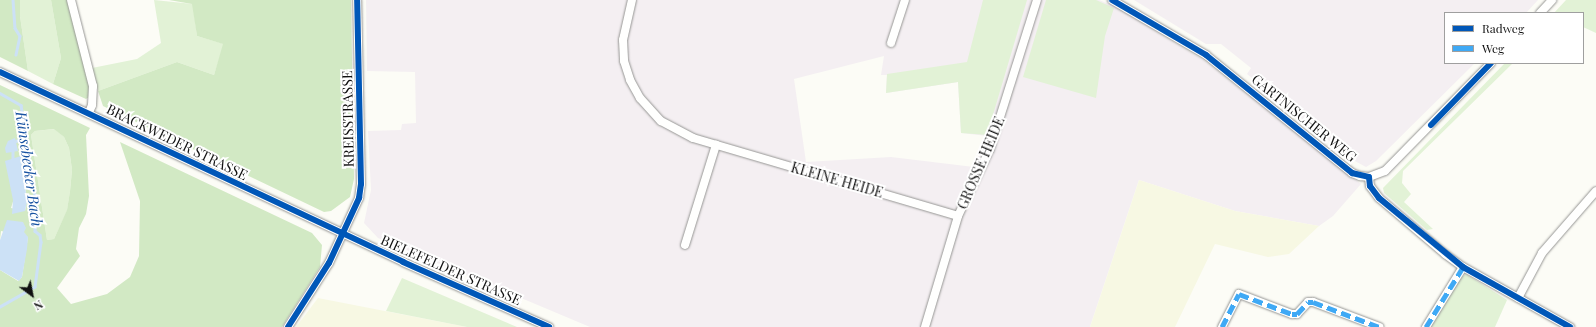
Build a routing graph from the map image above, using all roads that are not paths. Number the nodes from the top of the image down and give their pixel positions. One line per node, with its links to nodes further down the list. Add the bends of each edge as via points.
1 (71, 0): 13 (street, via 93,86)
2 (357, 0): 18 (street, KREISSTRASSE, via 361,184 359,198)
3 (632, 0): 14 (street, KLEINE HEIDE, via 623,40 624,61 630,80 640,98 661,121 693,138)
4 (905, 0): 10 (street)
5 (1037, 0): 17 (street, GROSSE HEIDE, via 990,149)
6 (1112, 0): 8 (street, GARTNISCHER WEG)
7 (1552, 0): 9 (street)
8 (1125, 2): 15 (street, GARTNISCHER WEG, via 1206,55 1352,173)
9 (1541, 12)
10 (891, 43)
11 (1490, 64): 15 (street, via 1385,171)
12 (0, 72): 13 (street, BRACKWEDER STRASSE)
13 (89, 113): 18 (street, BRACKWEDER STRASSE)
14 (716, 145): 17 (street, KLEINE HEIDE); 19 (street)
15 (1369, 177): 20 (street, via 1370,186 1379,198)
16 (1596, 190): 21 (street, via 1542,253)
17 (958, 216): 24 (street, GROSSE HEIDE)
18 (344, 234): 22 (street, KREISSTRASSE, via 329,263); 23 (street, BIELEFELDER STRASSE)
19 (685, 245)
20 (1463, 267): 21 (street); 27 (street)
21 (1518, 298): 28 (street)
22 (288, 327)
23 (549, 327)
24 (925, 327)
25 (1222, 327): 26 (street, via 1239,294 1292,314 1297,314 1308,302 1313,302)
26 (1379, 327)
27 (1426, 327)
28 (1570, 327)

